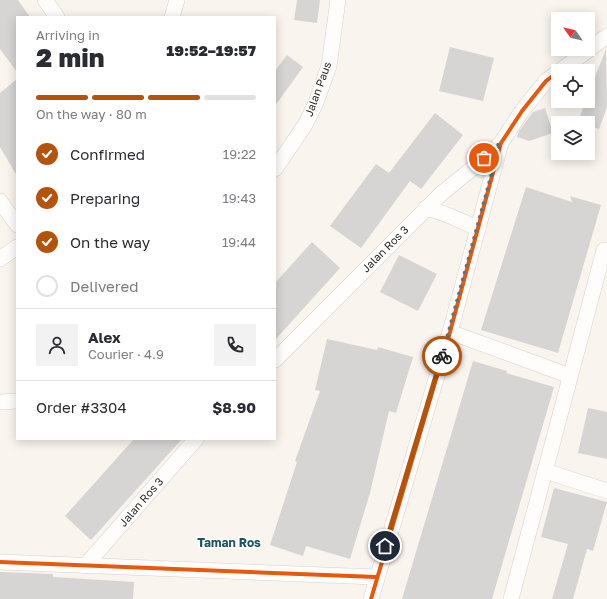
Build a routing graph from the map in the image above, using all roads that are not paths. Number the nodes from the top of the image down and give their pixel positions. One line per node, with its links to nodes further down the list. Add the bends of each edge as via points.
1 (45, 0): 4 (street)
2 (177, 0): 5 (street)
3 (338, 0): 10 (street, Jalan Paus, via 329,66 315,105 305,125)
4 (56, 16)
5 (172, 16)
6 (607, 36): 7 (street)
7 (570, 64)
8 (551, 78): 9 (street, via 522,111)
9 (500, 143): 12 (street, Jalan Ros 3); 14 (street)
10 (276, 168)
11 (0, 201): 13 (street)
12 (426, 208): 14 (street, via 457,218); 21 (street, Jalan Ros 3)
13 (16, 224)
14 (478, 229): 20 (street)
15 (16, 247): 17 (street)
16 (604, 250): 19 (street)
17 (0, 259)
18 (607, 285): 19 (street)
19 (592, 294): 22 (street)
20 (450, 332): 22 (street); 30 (street)
21 (276, 359)
22 (570, 376): 26 (street)
23 (16, 401): 24 (street)
24 (0, 402)
25 (195, 440): 29 (street, Jalan Ros 3)
26 (545, 471): 27 (street); 32 (street)
27 (607, 491)
28 (0, 562): 29 (street)
29 (85, 566): 30 (street)
30 (376, 577): 31 (street)
31 (370, 599)
32 (511, 599)

